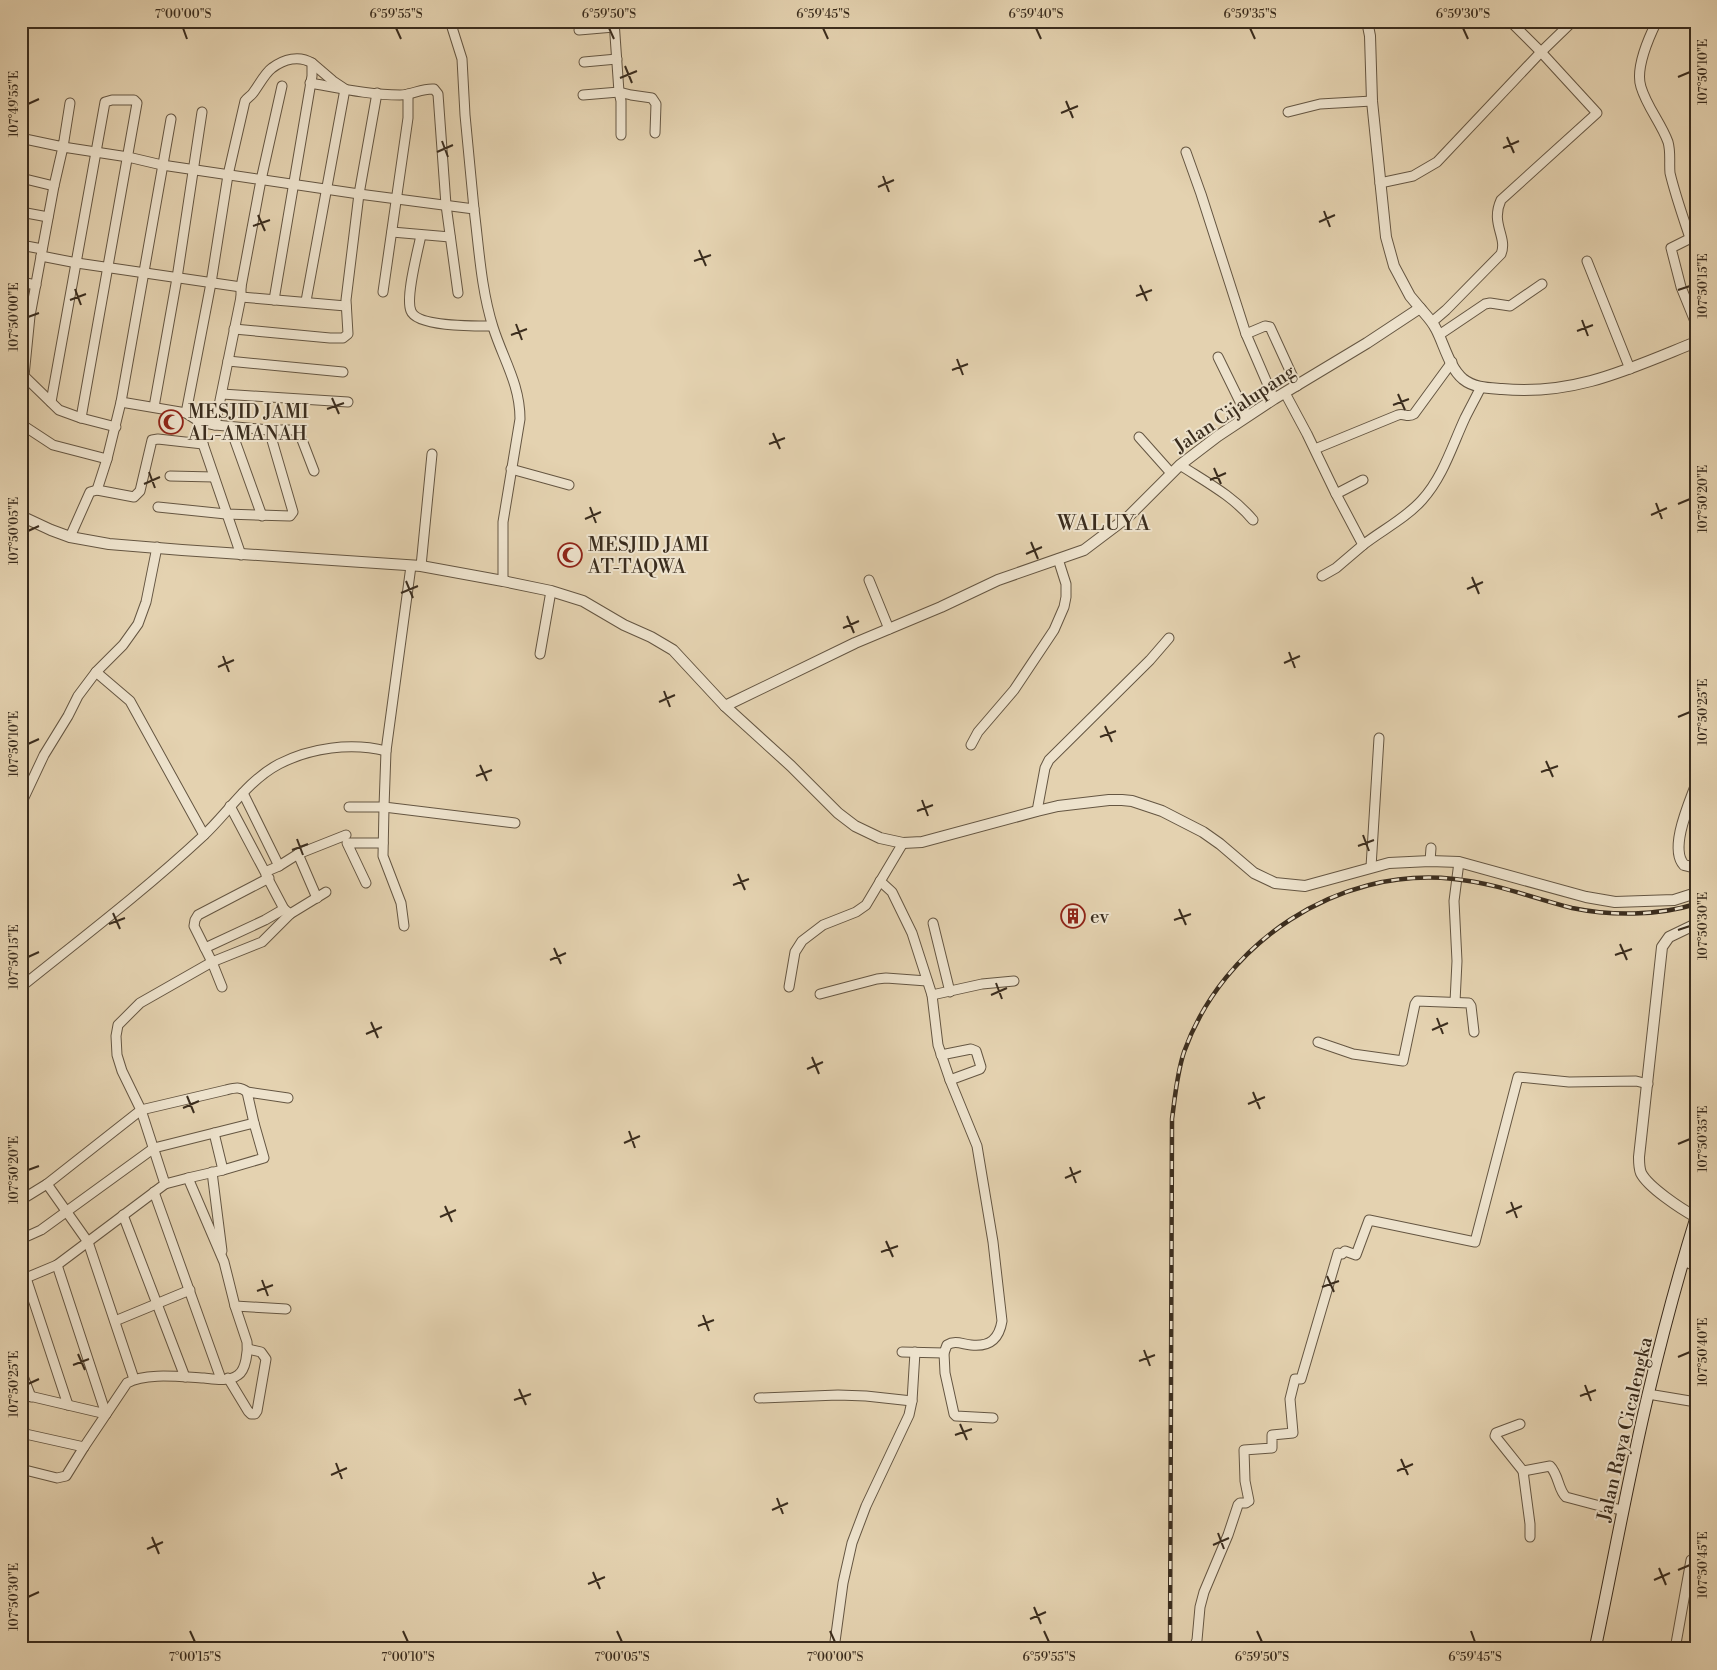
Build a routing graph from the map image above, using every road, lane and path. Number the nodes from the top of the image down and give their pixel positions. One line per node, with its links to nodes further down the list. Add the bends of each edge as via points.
1 (450, 21): 43 (street, via 462,59)
2 (1367, 21): 19 (street)
3 (1510, 21): 8 (street)
4 (1656, 21): 69 (street, via 1640,68 1641,86 1670,148 1673,186 1689,235 1685,242 1671,248 1681,287)
5 (1570, 22): 8 (street)
6 (614, 24): 7 (street); 9 (street)
7 (579, 30)
8 (1541, 52): 36 (street, via 1438,162 1413,176); 68 (street, via 1597,113 1501,200 1496,216 1503,248 1501,254)
9 (617, 59): 11 (street); 15 (street)
10 (312, 62): 12 (street); 14 (street); 33 (street, via 295,58 280,63 271,69 245,101)
11 (584, 62)
12 (310, 83): 14 (street); 37 (street)
13 (282, 86): 35 (street)
14 (345, 89): 16 (street); 39 (street)
15 (619, 92): 18 (street); 24 (street, via 655,100); 25 (street)
16 (377, 93): 17 (street); 40 (street)
17 (408, 94): 41 (street, via 408,118); 42 (street, via 429,88 438,94)
18 (583, 95)
19 (1372, 100): 22 (street, via 1320,104); 36 (street)
20 (70, 103): 27 (street)
21 (202, 112): 32 (street)
22 (1288, 112)
23 (170, 119): 31 (street)
24 (656, 133)
25 (621, 135)
26 (25, 139): 27 (street)
27 (63, 147): 28 (street); 38 (street)
28 (96, 152): 30 (street); 30 (street, via 105,102 132,100 137,103); 52 (street)
29 (1186, 152): 72 (street)
30 (128, 157): 31 (street); 53 (street)
31 (162, 165): 32 (street); 54 (street)
32 (194, 170): 33 (street); 55 (street)
33 (228, 175): 35 (street); 57 (street)
34 (21, 178): 38 (street)
35 (261, 180): 37 (street); 60 (street)
36 (1380, 183): 66 (street, via 1389,251 1400,278)
37 (294, 185): 39 (street); 63 (street)
38 (54, 186): 45 (street)
39 (327, 190): 40 (street); 64 (street)
40 (359, 194): 41 (street); 65 (street)
41 (397, 199): 42 (street); 46 (street)
42 (446, 205): 43 (street); 48 (street)
43 (474, 209): 70 (street)
44 (21, 212): 45 (street)
45 (48, 217): 50 (street)
46 (392, 232): 47 (street); 61 (street)
47 (421, 235): 48 (street); 70 (street, via 408,300 412,314 433,323)
48 (450, 237): 62 (street)
49 (21, 245): 50 (street)
50 (42, 252): 52 (street); 59 (street)
51 (1587, 261): 79 (street)
52 (77, 263): 53 (street); 87 (street)
53 (108, 268): 54 (street); 93 (street)
54 (143, 273): 55 (street); 88 (street)
55 (177, 278): 57 (street); 90 (street)
56 (21, 282): 59 (street)
57 (210, 283): 60 (street); 91 (street)
58 (1542, 284): 73 (street, via 1510,306 1485,304)
59 (36, 285): 67 (street)
60 (241, 292): 63 (street); 71 (street)
61 (383, 292)
62 (458, 293)
63 (274, 300): 64 (street)
64 (306, 301): 65 (street)
65 (346, 306): 71 (street, via 348,334 343,338)
66 (1420, 308): 68 (street); 82 (street, Jalan Cijalupang)
67 (26, 315): 75 (street)
68 (1432, 322): 73 (street)
69 (1696, 324)
70 (492, 326): 106 (street, via 513,377 520,404)
71 (234, 330): 77 (street)
72 (1246, 334): 82 (street, via 1270,326); 86 (street)
73 (1439, 335): 78 (street)
74 (1696, 342): 79 (street)
75 (24, 348): 81 (street)
76 (1218, 357): 92 (street)
77 (228, 360): 80 (street); 85 (street)
78 (1452, 362): 83 (street, via 1465,380); 102 (street, via 1414,414 1398,414)
79 (1630, 369): 83 (street, via 1586,383 1549,390)
80 (343, 372)
81 (23, 380): 87 (street)
82 (1297, 386): 84 (street, Jalan Cijalupang)
83 (1481, 387): 121 (street, via 1445,467 1432,487 1404,516)
84 (1284, 393): 86 (street, Jalan Cijalupang); 102 (street)
85 (222, 394): 89 (street); 96 (street)
86 (1274, 399): 92 (street, Jalan Cijalupang)
87 (50, 402): 93 (street, via 59,410)
88 (121, 402): 90 (street); 97 (street)
89 (348, 402)
90 (154, 407): 91 (street)
91 (186, 413): 94 (street)
92 (1247, 416): 105 (street, Jalan Cijalupang)
93 (81, 418): 97 (street)
94 (200, 422): 96 (street); 101 (street)
95 (21, 424): 104 (street, via 53,445)
96 (215, 425): 98 (street)
97 (116, 427): 104 (street)
98 (230, 427): 99 (street); 118 (street)
99 (269, 430): 107 (street, via 298,432); 118 (street, via 293,512 287,517)
100 (1139, 438): 108 (street)
101 (203, 444): 110 (street); 113 (street, via 154,439 150,443 137,496)
102 (1315, 449): 114 (street)
103 (432, 454): 125 (street)
104 (107, 459): 113 (street)
105 (1180, 465): 108 (street, Jalan Cijalupang); 119 (street, via 1239,504)
106 (511, 469): 112 (street); 128 (street, via 502,522)
107 (314, 471)
108 (1171, 473): 124 (street, Jalan Cijalupang, via 1112,530 1084,550)
109 (170, 476): 110 (street)
110 (214, 477): 116 (street)
111 (1363, 480): 114 (street)
112 (569, 485)
113 (97, 490): 120 (street, via 88,494)
114 (1336, 494): 121 (street)
115 (158, 507): 116 (street)
116 (226, 514): 118 (street); 123 (street)
117 (21, 516): 120 (street)
118 (262, 516)
119 (1253, 520)
120 (70, 537): 122 (street, via 109,544)
121 (1363, 545): 126 (street)
122 (157, 547): 123 (street); 133 (street, via 138,624 123,645)
123 (242, 554): 125 (street)
124 (1058, 559): 130 (street, Jalan Cijalupang, via 998,580); 136 (street, via 1066,584 1066,597 1054,630 1014,690)
125 (416, 566): 128 (street); 137 (street)
126 (1322, 576)
127 (869, 580): 130 (street)
128 (503, 581): 129 (street)
129 (551, 592): 132 (street); 134 (street, via 591,604 663,644 681,658)
130 (888, 629): 134 (street, Jalan Cijalupang)
131 (1169, 638): 144 (street, via 1048,760)
132 (540, 654)
133 (96, 672): 140 (street, via 78,696 44,755); 146 (street, via 130,701)
134 (725, 706): 149 (street, via 838,813 871,834)
135 (1379, 738): 155 (street)
136 (971, 745)
137 (386, 751): 139 (street, via 346,748 305,754 278,764); 143 (street)
138 (1696, 785): 156 (street, via 1678,840 1684,866)
139 (243, 793): 141 (street); 154 (street)
140 (21, 804)
141 (230, 806): 146 (street); 157 (street)
142 (349, 807): 143 (street)
143 (384, 807): 145 (street); 148 (street)
144 (1037, 811): 149 (street, via 922,842); 155 (street, via 1109,800 1149,806 1203,832 1254,873 1275,883 1305,886)
145 (515, 823)
146 (204, 835): 171 (street, via 136,896)
147 (346, 835): 151 (street)
148 (383, 843): 159 (street, via 347,843); 166 (street, via 383,856 400,903)
149 (903, 843): 158 (street)
150 (1431, 848): 152 (street)
151 (298, 854): 154 (street); 162 (street)
152 (1430, 860): 153 (street); 155 (street)
153 (1459, 862): 161 (street, via 1615,902 1674,900); 177 (street, via 1454,901)
154 (279, 866): 157 (street)
155 (1371, 867)
156 (1696, 868)
157 (267, 875): 163 (street); 167 (street, via 198,915 194,926)
158 (880, 881): 169 (street, via 892,892 912,933); 173 (street, via 862,908 823,925 802,941 795,952)
159 (366, 883)
160 (326, 892): 162 (street)
161 (1696, 893)
162 (318, 898): 163 (street)
163 (287, 911): 167 (street); 168 (street, via 262,942)
164 (933, 924): 174 (street)
165 (1696, 924): 182 (street, via 1669,936 1662,947)
166 (404, 926)
167 (205, 948): 168 (street)
168 (212, 962): 172 (street); 185 (street, via 140,1003 118,1025 117,1055)
169 (927, 981): 175 (street, via 886,978); 176 (street)
170 (1014, 981): 174 (street)
171 (21, 987)
172 (222, 987)
173 (789, 987)
174 (950, 992): 176 (street)
175 (820, 994)
176 (932, 995): 180 (street)
177 (1455, 1002): 178 (street, via 1470,1004); 179 (street, via 1415,1002 1402,1061 1353,1054)
178 (1474, 1032)
179 (1318, 1042)
180 (942, 1055): 181 (street); 181 (street, via 971,1049 976,1051 980,1069)
181 (950, 1080): 214 (street, via 977,1146 1002,1321 999,1334 993,1341 983,1345 951,1343)
182 (1648, 1084): 198 (street, via 1639,1157 1641,1172); 237 (street, via 1518,1077 1475,1242 1368,1220 1356,1255 1338,1254 1301,1379 1295,1379 1290,1399 1293,1433 1272,1435 1272,1448 1244,1450 1248,1501 1238,1505 1204,1592 1197,1640)
183 (247, 1092): 184 (street); 185 (street, via 237,1088); 186 (street)
184 (288, 1098)
185 (141, 1110): 188 (street); 192 (street)
186 (254, 1123): 187 (street); 189 (street, via 264,1158)
187 (214, 1133): 188 (street); 189 (street)
188 (154, 1148): 193 (street); 196 (street)
189 (223, 1170): 190 (street)
190 (212, 1172): 191 (street); 202 (street)
191 (188, 1178): 193 (street); 202 (street)
192 (47, 1184): 195 (street); 196 (street)
193 (165, 1184): 194 (street)
194 (154, 1192): 197 (street); 206 (street)
195 (21, 1200)
196 (67, 1212): 199 (street); 200 (street)
197 (122, 1215): 200 (street); 207 (street)
198 (1696, 1218): 201 (main road, Jalan Raya Cicalengka)
199 (21, 1239)
200 (88, 1242): 203 (street); 210 (street)
201 (1683, 1261): 204 (street); 220 (main road, Jalan Raya Cicalengka)
202 (224, 1262): 208 (street)
203 (57, 1265): 205 (street); 226 (street)
204 (1696, 1266)
205 (24, 1280): 225 (street)
206 (190, 1290): 207 (street); 217 (street)
207 (156, 1303): 210 (street); 216 (street)
208 (235, 1306): 209 (street); 211 (street)
209 (286, 1309)
210 (114, 1321): 218 (street)
211 (248, 1349): 217 (street, via 240,1374); 217 (street, via 261,1352 266,1359 255,1414 248,1411)
212 (902, 1352): 213 (street)
213 (915, 1352): 214 (street); 223 (street)
214 (944, 1353): 227 (street, via 954,1414)
215 (21, 1371): 221 (street)
216 (185, 1377): 217 (street); 218 (street)
217 (225, 1379)
218 (134, 1380): 226 (street, via 127,1383)
219 (21, 1394): 221 (street)
220 (1648, 1394): 224 (street); 233 (main road, Jalan Raya Cicalengka)
221 (32, 1397): 225 (street)
222 (759, 1398): 223 (street, via 838,1395)
223 (912, 1401): 236 (street, via 909,1415 852,1543)
224 (1696, 1402)
225 (68, 1405): 226 (street)
226 (106, 1414): 230 (street)
227 (993, 1418)
228 (1520, 1424): 232 (street, via 1495,1436)
229 (21, 1433): 230 (street)
230 (84, 1447): 231 (street, via 66,1476 56,1478)
231 (21, 1469)
232 (1523, 1471): 233 (street, via 1550,1466 1566,1497); 234 (street)
233 (1623, 1510): 238 (main road, Jalan Raya Cicalengka)
234 (1530, 1537)
235 (1691, 1560): 239 (street)
236 (834, 1649)
237 (1191, 1649)
238 (1595, 1649)
239 (1675, 1649)

